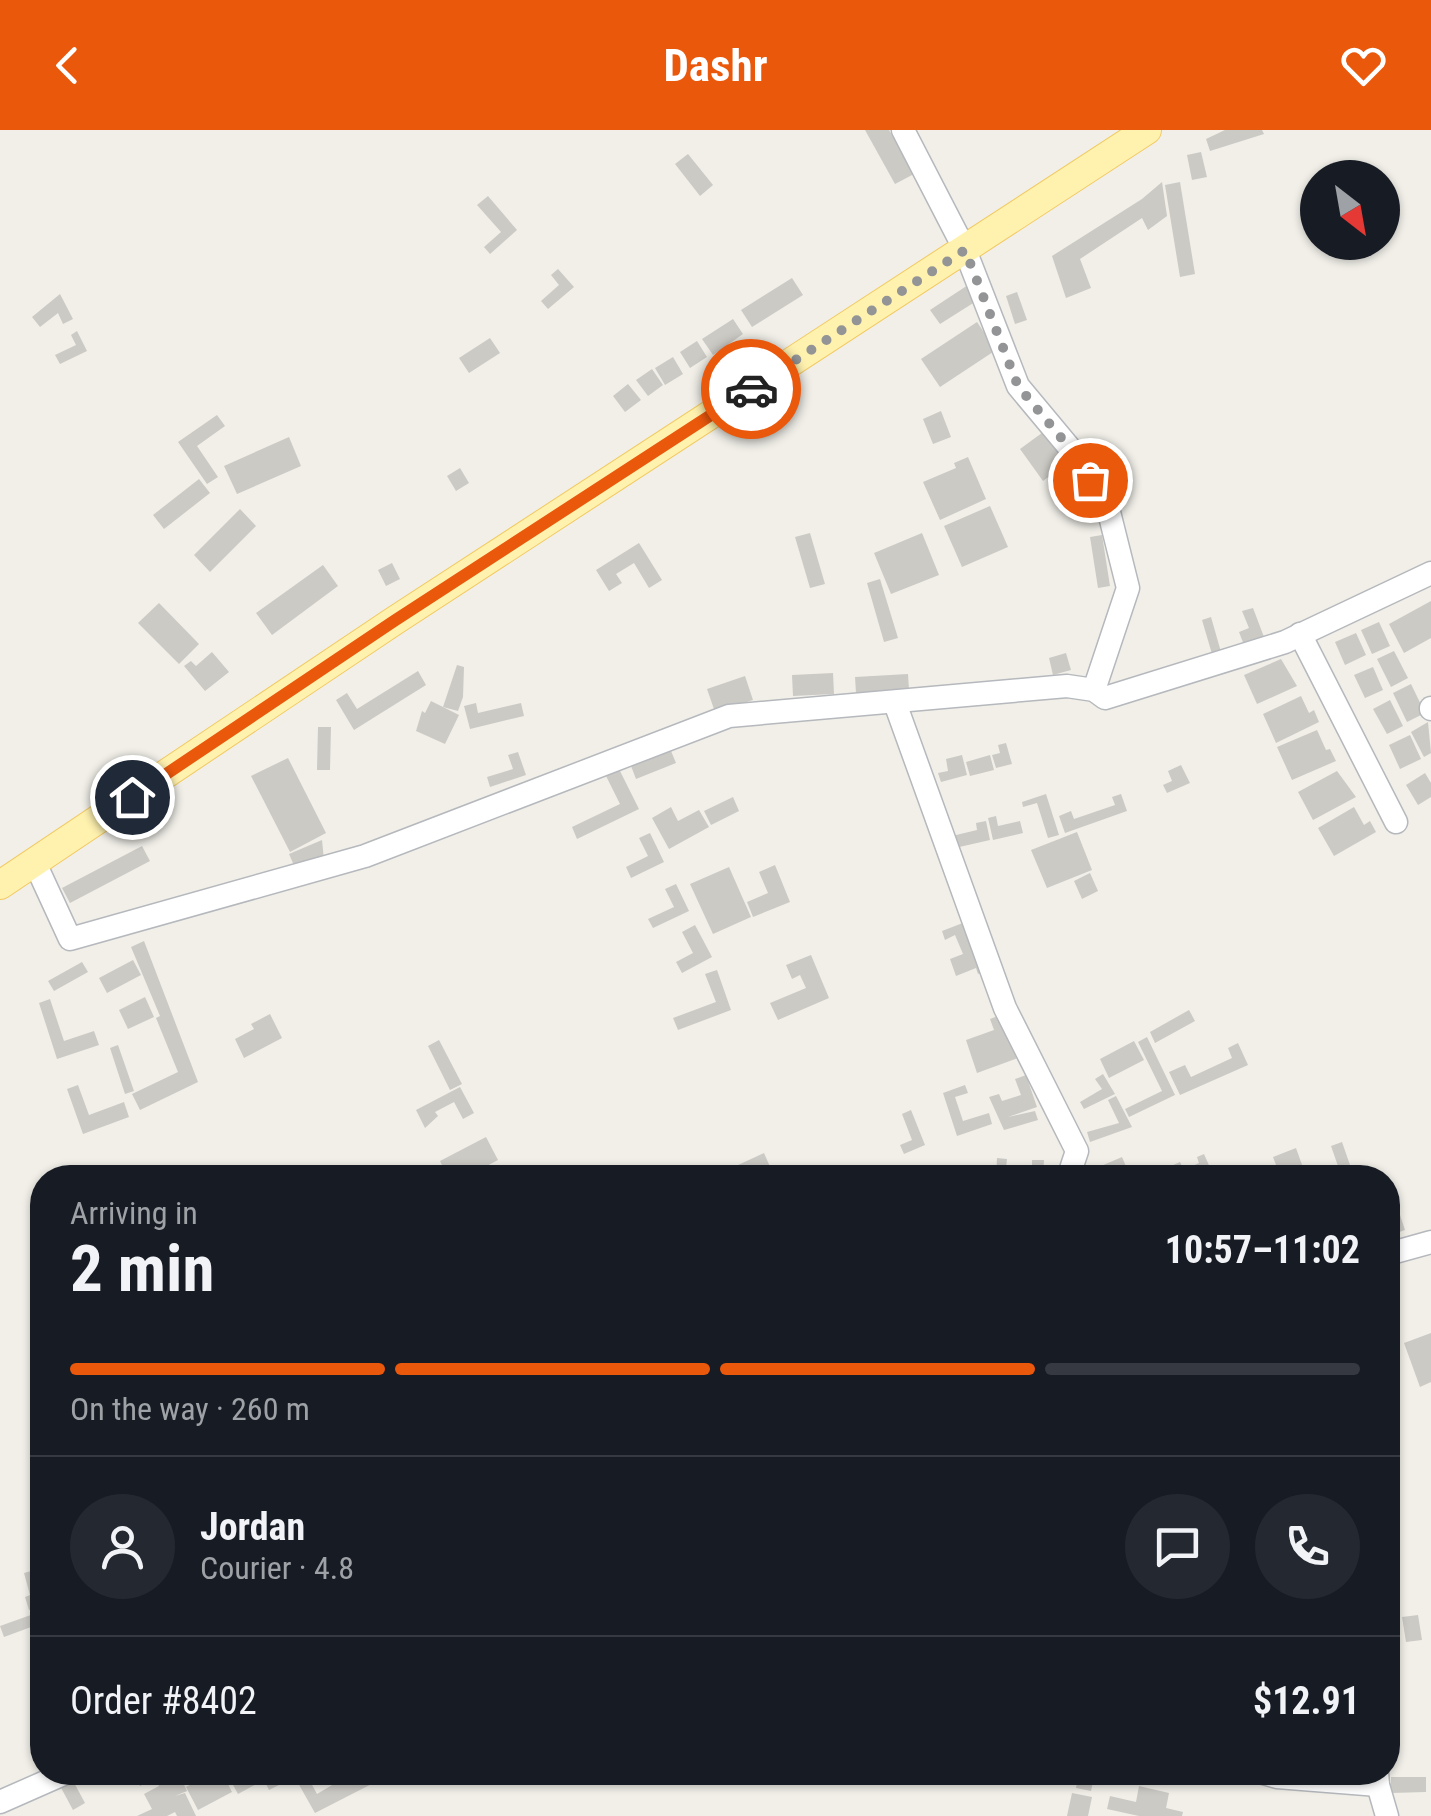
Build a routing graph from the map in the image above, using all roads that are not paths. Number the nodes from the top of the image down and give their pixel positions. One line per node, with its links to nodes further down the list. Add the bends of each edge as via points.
1 (903, 130): 3 (street)
2 (1147, 130): 3 (main road)
3 (965, 250): 6 (street, via 1018,386 1073,452 1108,508 1128,588); 9 (main road)
4 (1431, 572): 5 (street)
5 (1300, 634): 6 (street, via 1104,698); 8 (street)
6 (1094, 690): 7 (street, via 1067,686)
7 (894, 703): 9 (street, via 729,716 365,856 70,939); 11 (street, via 1004,1008 1076,1151)
8 (1396, 822)
9 (34, 863): 10 (main road)
10 (0, 886)
11 (1072, 1165)
12 (1431, 1242): 13 (street)
13 (1400, 1251)
14 (39, 1785): 16 (street)
15 (1380, 1785): 17 (street)
16 (0, 1802)
17 (1388, 1816)

